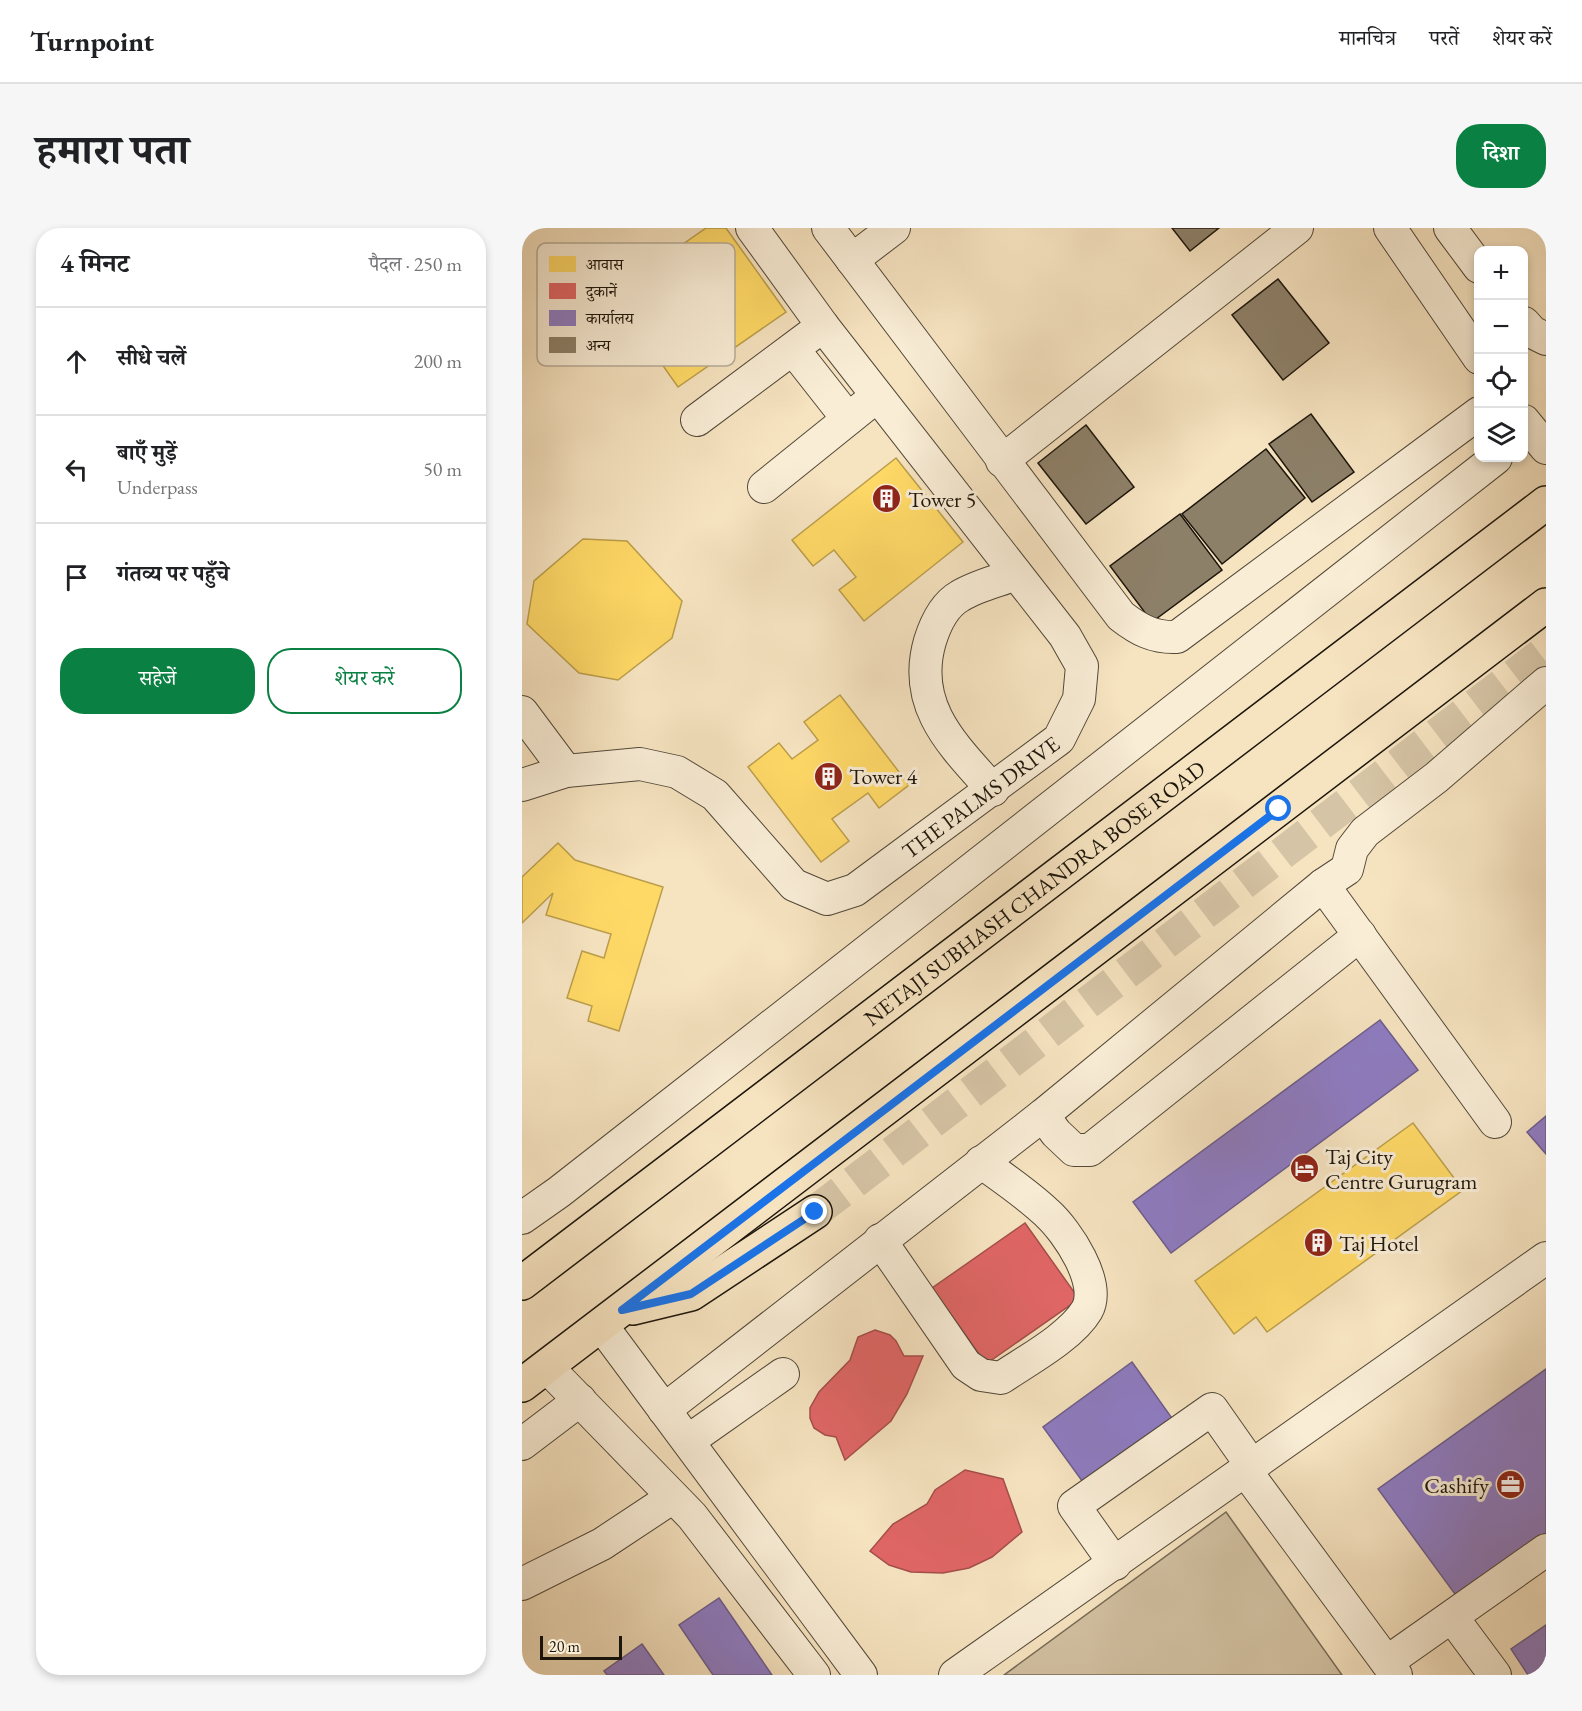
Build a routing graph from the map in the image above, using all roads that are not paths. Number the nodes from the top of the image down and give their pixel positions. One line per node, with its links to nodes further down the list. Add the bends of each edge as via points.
1 (752, 228): 9 (street, THE PALMS DRIVE)
2 (828, 228): 7 (street)
3 (894, 228): 7 (street)
4 (1297, 228): 18 (street)
5 (1390, 228): 13 (street)
6 (1450, 228): 8 (street)
7 (852, 260): 18 (street)
8 (1474, 260)
9 (823, 326): 12 (street); 14 (street, THE PALMS DRIVE)
10 (1528, 328): 11 (street)
11 (1546, 339)
12 (793, 349): 16 (street); 17 (street)
13 (1476, 354)
14 (877, 396): 16 (street); 22 (street, THE PALMS DRIVE)
15 (1474, 417): 18 (street, via 1178,637 1160,638 1139,630 1121,616)
16 (848, 419): 20 (street)
17 (697, 420)
18 (1002, 461)
19 (1491, 462): 35 (street)
20 (764, 487)
21 (1546, 503): 38 (main road, NETAJI SUBHASH CHANDRA BOSE ROAD)
22 (1016, 573): 28 (street, THE PALMS DRIVE, via 1065,636 1082,666 1079,699 1059,739); 28 (street, via 959,596 936,622 925,658 925,694 948,740)
23 (1546, 605): 39 (main road)
24 (1546, 682): 29 (street, via 1437,777 1365,832 1352,849 1347,869)
25 (522, 712): 26 (street)
26 (566, 771): 27 (street, THE PALMS DRIVE); 28 (street, THE PALMS DRIVE, via 640,764 677,772 715,795 794,885 827,899 855,890)
27 (522, 785)
28 (993, 790)
29 (1323, 885): 30 (street); 31 (street)
30 (1360, 935): 31 (street, via 1090,1150 1074,1150); 32 (street)
31 (1043, 1115): 33 (street)
32 (1495, 1122)
33 (981, 1162): 36 (street); 36 (street, via 1048,1213 1075,1248 1091,1284 1088,1309 1062,1337 1000,1378 981,1376 966,1365)
34 (815, 1212): 39 (main road, via 691,1294)
35 (522, 1218)
36 (880, 1240): 43 (street)
37 (1546, 1258): 46 (street)
38 (522, 1283)
39 (612, 1318): 41 (main road); 43 (street)
40 (783, 1374): 44 (street)
41 (534, 1376): 42 (street)
42 (580, 1400): 45 (street); 47 (street)
43 (664, 1410): 44 (street)
44 (688, 1441): 54 (street)
45 (522, 1444)
46 (1249, 1468): 49 (street); 49 (street, via 1212,1409 1074,1506); 52 (street)
47 (673, 1497): 50 (street, via 602,1544); 53 (street, via 692,1516)
48 (1546, 1550): 51 (street)
49 (1115, 1564): 55 (street)
50 (522, 1584)
51 (1452, 1617): 52 (street); 56 (street)
52 (1391, 1669)
53 (814, 1675)
54 (861, 1675)
55 (955, 1675)
56 (1495, 1675)

